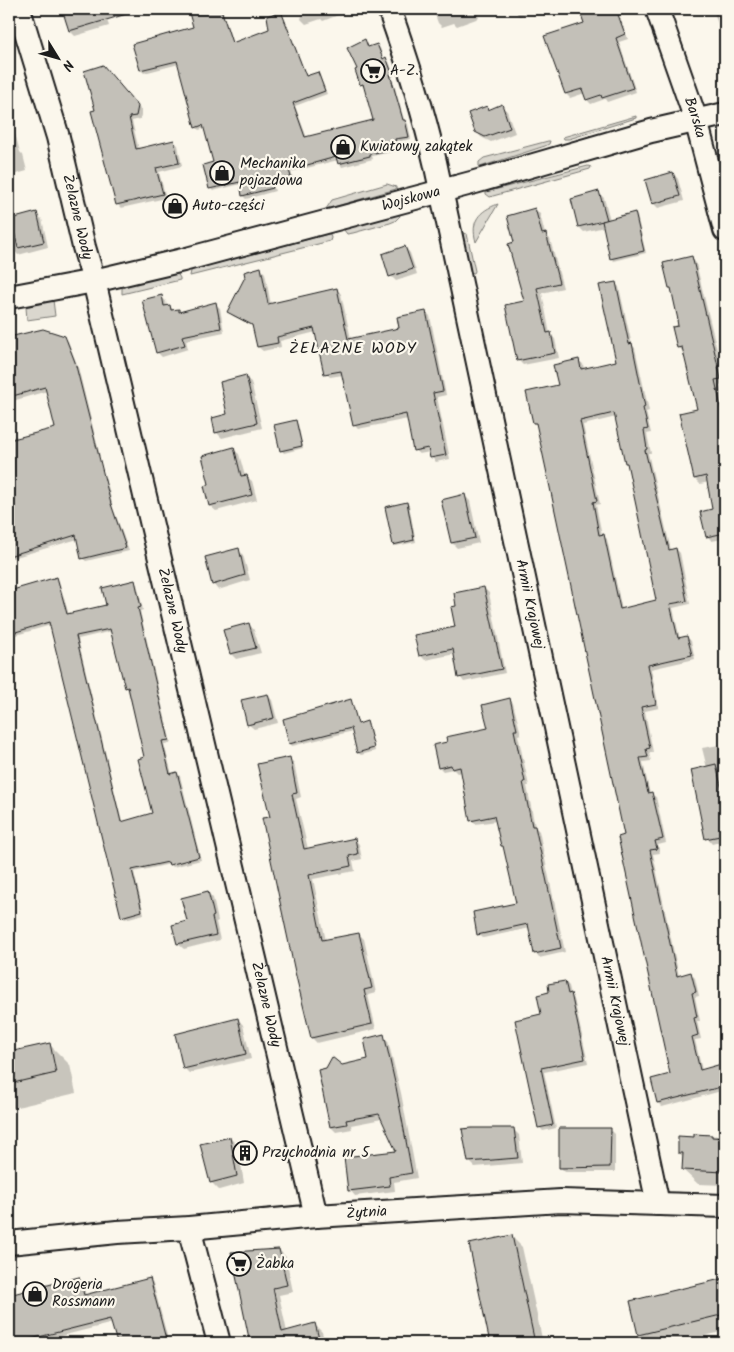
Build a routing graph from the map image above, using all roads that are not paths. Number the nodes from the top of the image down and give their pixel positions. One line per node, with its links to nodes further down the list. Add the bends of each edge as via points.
1 (19, 9): 8 (street, Żelazne Wody, via 58,137)
2 (389, 9): 6 (street, Armii Krajowej, via 426,122)
3 (657, 9): 5 (street, Barska)
4 (725, 114): 5 (street, Wojskowa)
5 (696, 120): 6 (street, Wojskowa); 7 (street, Barska)
6 (441, 192): 8 (street, Wojskowa); 10 (street, Armii Krajowej)
7 (725, 230)
8 (94, 281): 9 (street, Wojskowa); 12 (street, Żelazne Wody)
9 (9, 296)
10 (658, 1204): 11 (street, Żytnia); 12 (street, Żytnia, via 561,1201)
11 (725, 1206)
12 (316, 1216): 13 (street, Żytnia)
13 (189, 1228): 14 (street, Żytnia); 15 (street)
14 (9, 1243)
15 (219, 1343)

